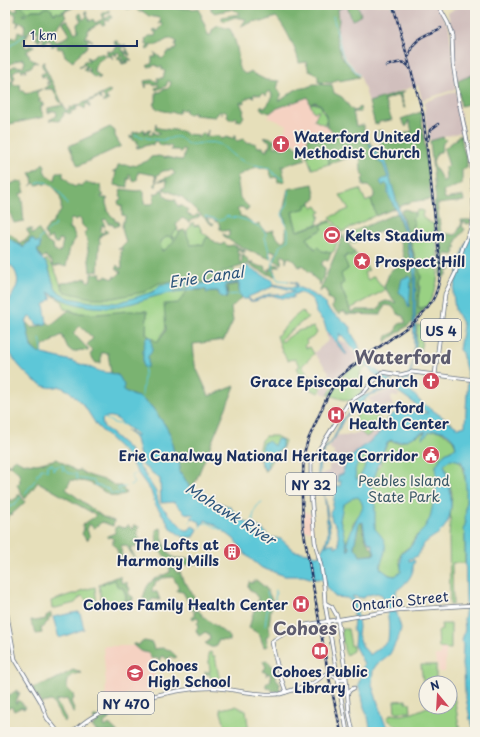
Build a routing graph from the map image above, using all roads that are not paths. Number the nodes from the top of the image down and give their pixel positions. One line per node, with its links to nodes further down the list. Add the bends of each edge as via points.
1 (438, 5): 2 (main road, US 4, via 452,36 458,95 472,165 474,210 470,234 461,250 455,274 446,291)
2 (435, 375): 3 (main road); 4 (main road, NY 32, via 381,372 364,392 349,402 311,462 315,542 324,582)
3 (475, 380)
4 (325, 603): 7 (main road); 8 (main road, via 333,608)
5 (5, 604): 17 (main road, via 16,662)
6 (475, 606): 8 (main road, Ontario Street, via 385,611)
7 (327, 608): 8 (main road, via 333,612); 9 (main road)
8 (336, 620): 9 (main road, Ontario Street); 12 (main road); 16 (main road)
9 (328, 621): 10 (main road); 15 (main road, Ontario Street, via 305,625 272,643)
10 (336, 670): 11 (main road, via 335,674); 13 (main road)
11 (331, 674): 13 (main road); 15 (main road, via 326,673 312,684)
12 (344, 677): 13 (main road, via 344,680); 20 (main road, via 347,714)
13 (339, 681): 19 (main road)
14 (354, 688): 16 (main road, via 349,690)
15 (286, 692): 18 (main road, NY 470, via 265,695 217,688 181,691 124,704 94,716)
16 (348, 699): 20 (main road)
17 (58, 732)
18 (72, 732)
19 (347, 732)
20 (352, 732)

